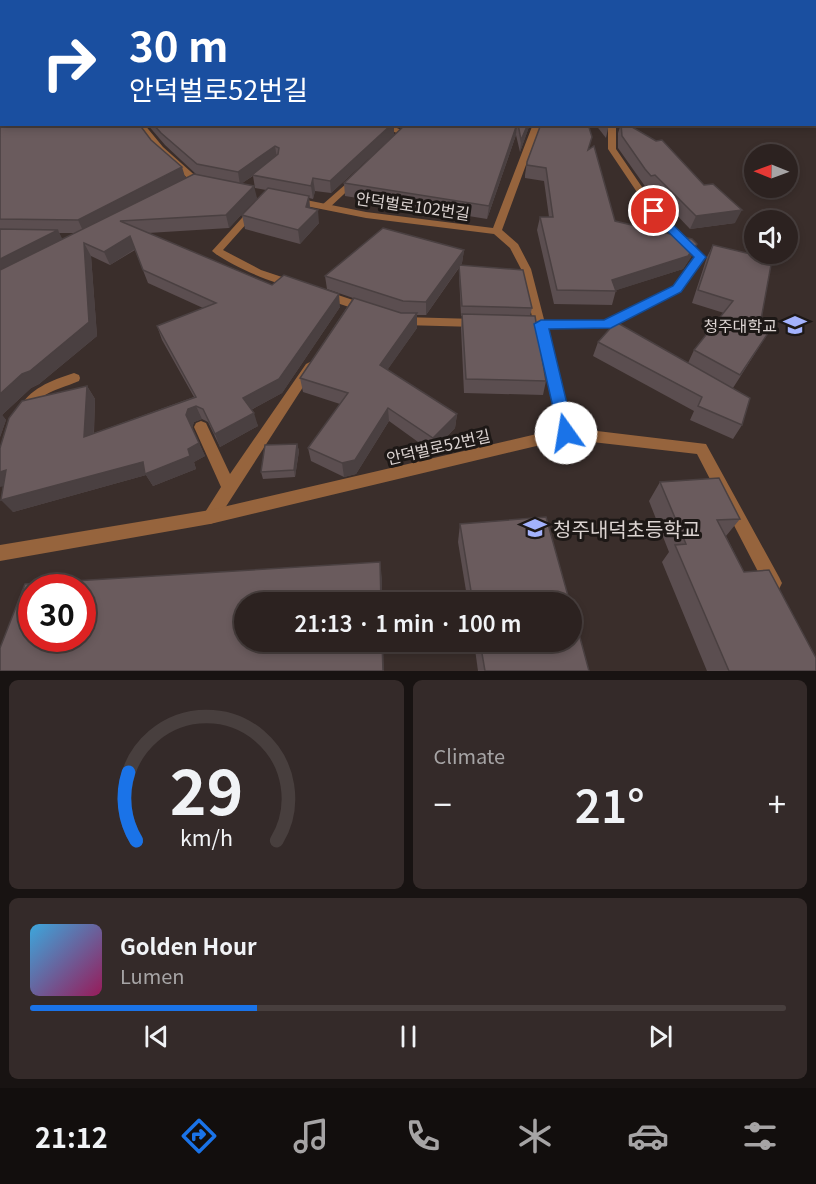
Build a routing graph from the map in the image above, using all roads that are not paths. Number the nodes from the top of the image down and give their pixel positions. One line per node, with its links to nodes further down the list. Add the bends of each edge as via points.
1 (142, 126): 9 (street, via 160,149)
2 (385, 126): 6 (street)
3 (410, 126): 6 (street)
4 (536, 126): 15 (street)
5 (612, 126): 20 (street, via 612,149 654,211 700,257 677,289 611,328)
6 (404, 133): 7 (street)
7 (396, 140)
8 (364, 170): 14 (street, 안덕벌로102번길)
9 (196, 181): 10 (street); 11 (street)
10 (186, 186)
11 (219, 186)
12 (281, 199): 14 (street, 안덕벌로102번길)
13 (260, 204): 16 (street, via 217,251 257,272 349,308)
14 (325, 207): 15 (street, 안덕벌로102번길)
15 (497, 231): 20 (street, via 514,246 526,269)
16 (372, 310)
17 (392, 317): 18 (street, via 402,321)
18 (483, 323)
19 (518, 324): 20 (street)
20 (541, 324): 25 (street)
21 (320, 352): 26 (street)
22 (74, 378): 23 (street, via 38,393)
23 (18, 419)
24 (201, 427): 26 (street)
25 (566, 433): 27 (street, 안덕벌로52번길); 29 (street, 안덕벌로52번길, via 701,448)
26 (229, 488): 27 (street)
27 (210, 517): 28 (street, 안덕벌로52번길)
28 (0, 553)
29 (783, 602)

